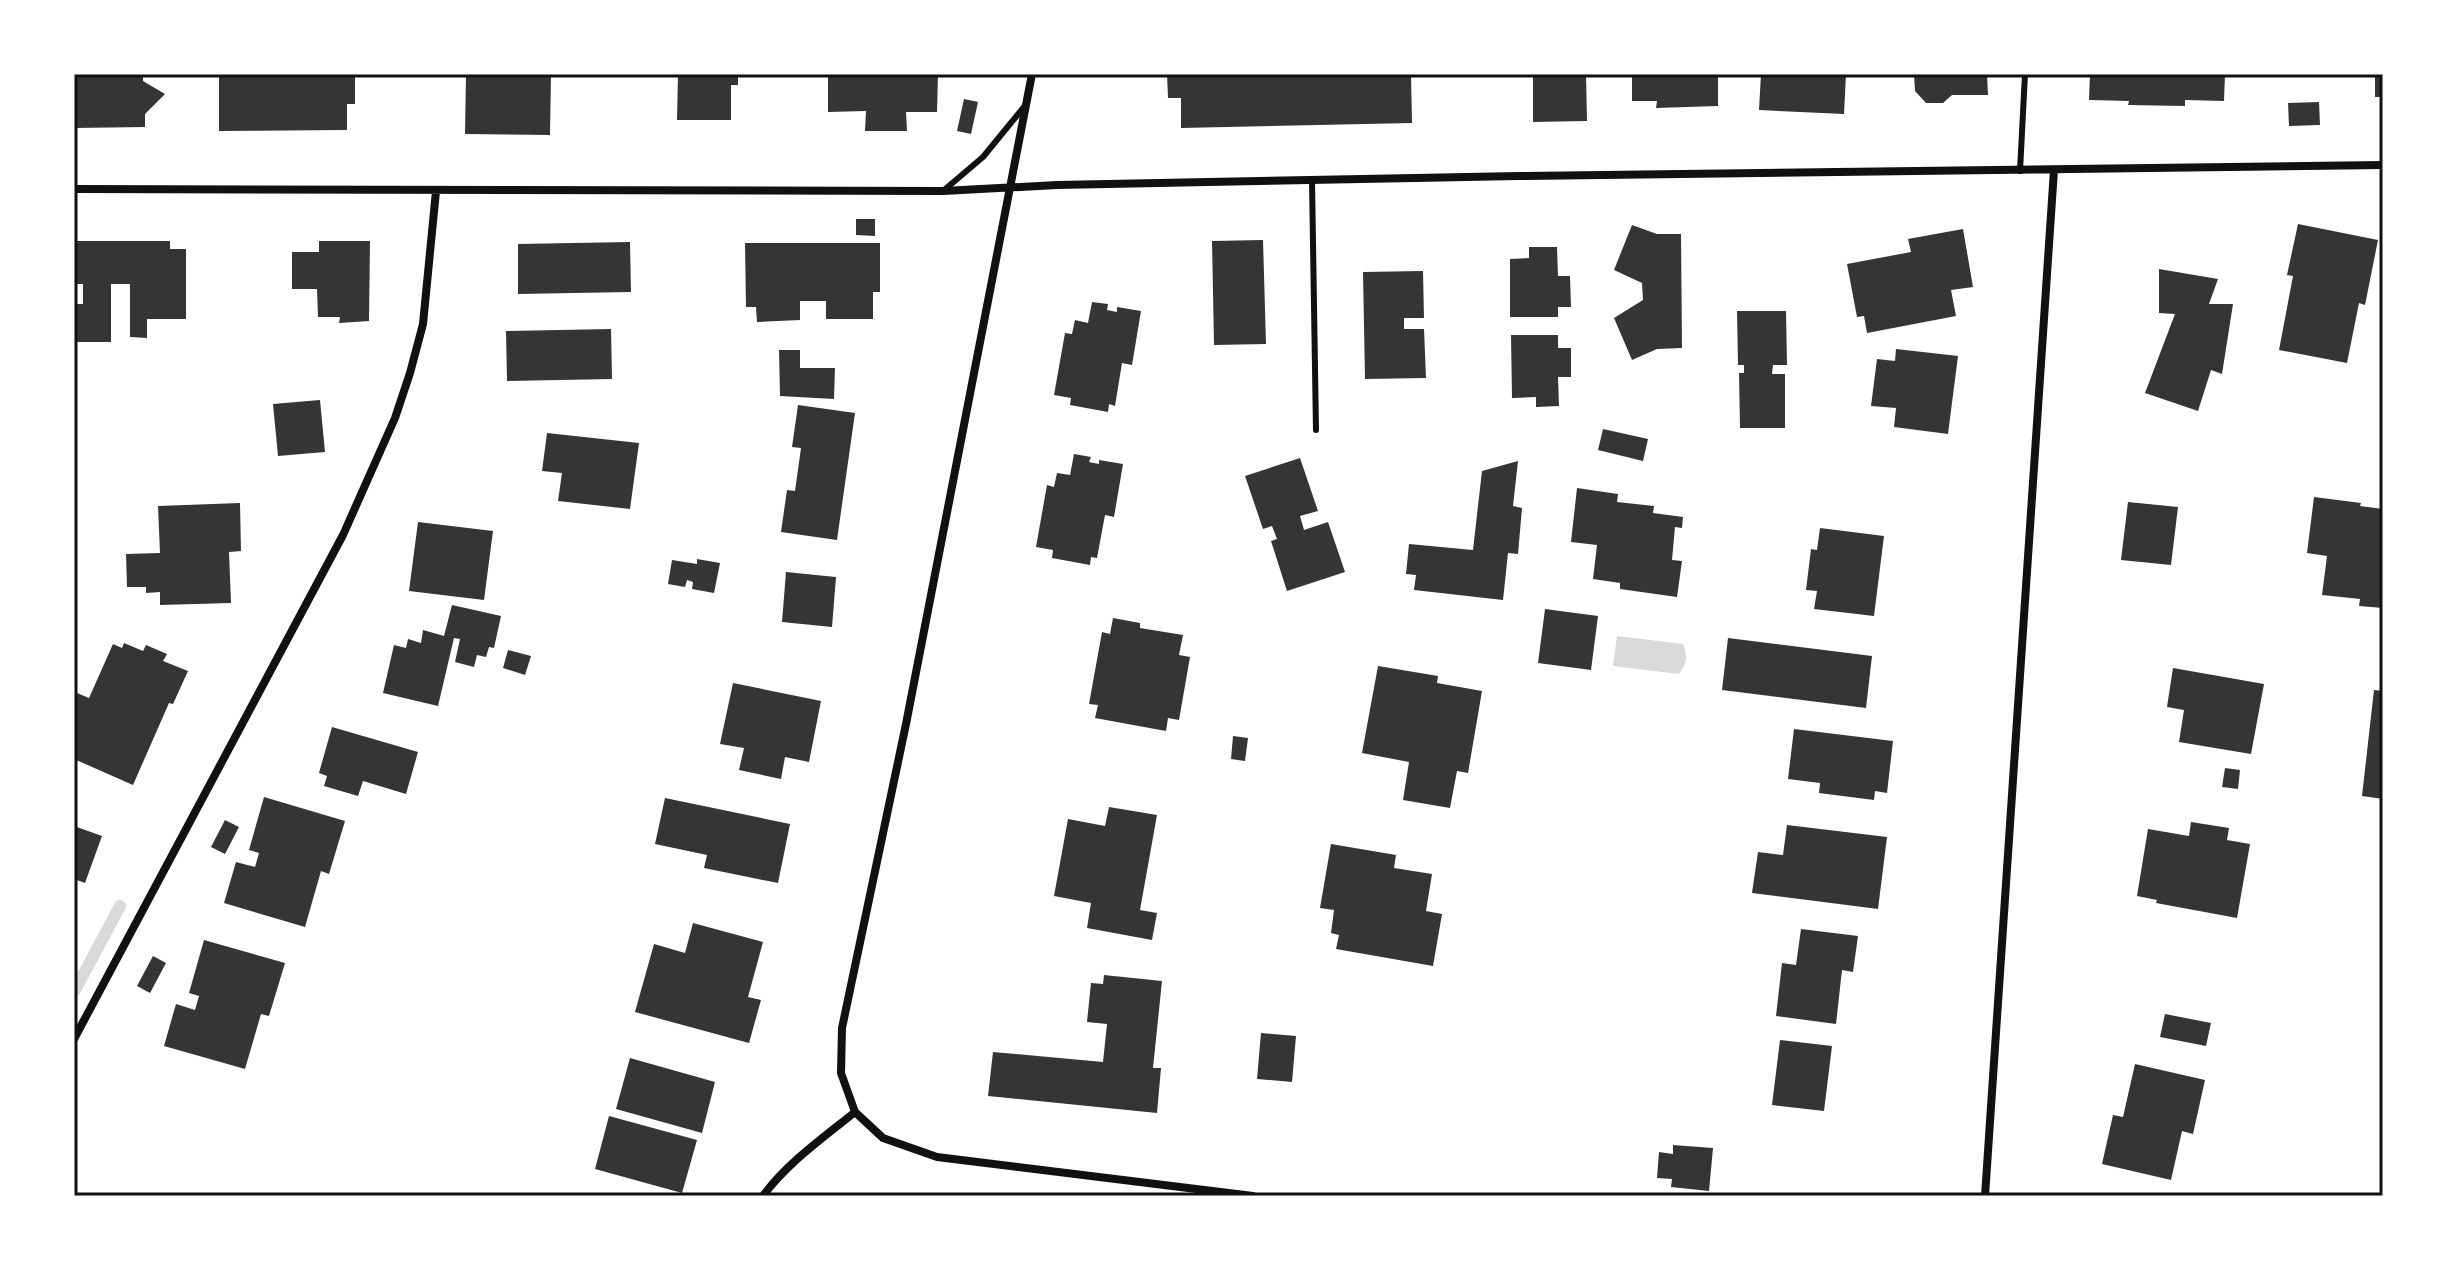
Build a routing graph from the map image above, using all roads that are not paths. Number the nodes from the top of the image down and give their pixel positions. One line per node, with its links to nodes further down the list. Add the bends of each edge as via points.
1 (1032, 74): 3 (street)
2 (2025, 74): 6 (lane)
3 (1027, 105): 8 (street); 11 (lane, via 983,157)
4 (2383, 165): 5 (street)
5 (2054, 170): 6 (street); 17 (street)
6 (2020, 171): 7 (street)
7 (1312, 180): 8 (street); 12 (lane)
8 (1011, 187): 11 (street); 14 (street, via 842,1028 841,1073)
9 (74, 189): 10 (street)
10 (436, 191): 11 (street); 13 (street, via 423,324 395,418 343,535)
11 (943, 191)
12 (1316, 430)
13 (74, 1039)
14 (855, 1112): 15 (street); 16 (street, via 883,1138 937,1157)
15 (763, 1196)
16 (1253, 1196)
17 (1985, 1196)

